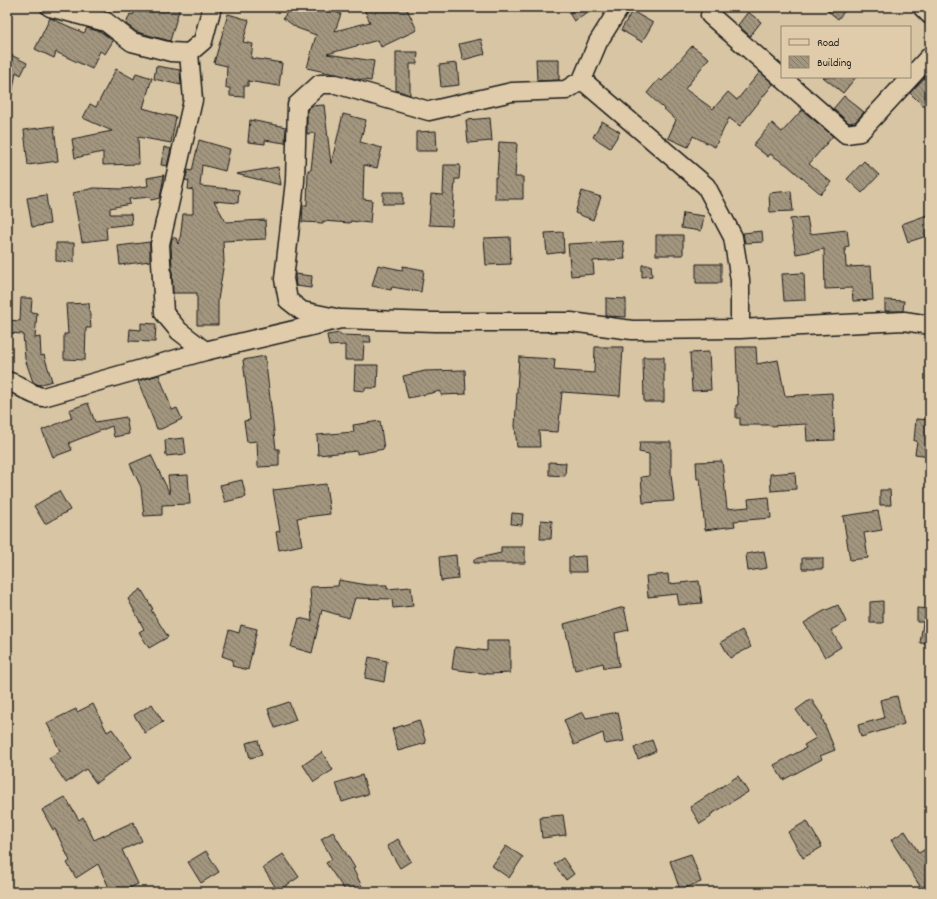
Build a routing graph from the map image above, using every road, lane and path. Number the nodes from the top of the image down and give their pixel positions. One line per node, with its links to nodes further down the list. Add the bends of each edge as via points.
1 (50, 7): 7 (street, via 106,22 132,42 171,52)
2 (212, 7): 7 (street, via 203,41)
3 (620, 7): 13 (street, via 598,42)
4 (922, 7): 6 (street)
5 (711, 10): 9 (street)
6 (930, 15)
7 (189, 53): 17 (street, via 193,100 160,244 164,313 179,331)
8 (930, 56): 10 (street)
9 (781, 74)
10 (911, 77)
11 (785, 78): 12 (street, via 846,134 860,132)
12 (910, 78)
13 (582, 80): 14 (street, via 566,90 512,92 429,111 336,84 320,84 297,104 295,181 284,279 288,300 302,311); 16 (street, via 706,186 733,237 740,280)
14 (341, 319): 16 (street, via 571,322 632,330); 17 (street)
15 (930, 325): 16 (street, via 904,321)
16 (740, 329)
17 (205, 351): 18 (street, via 43,397 33,396)
18 (7, 381)

